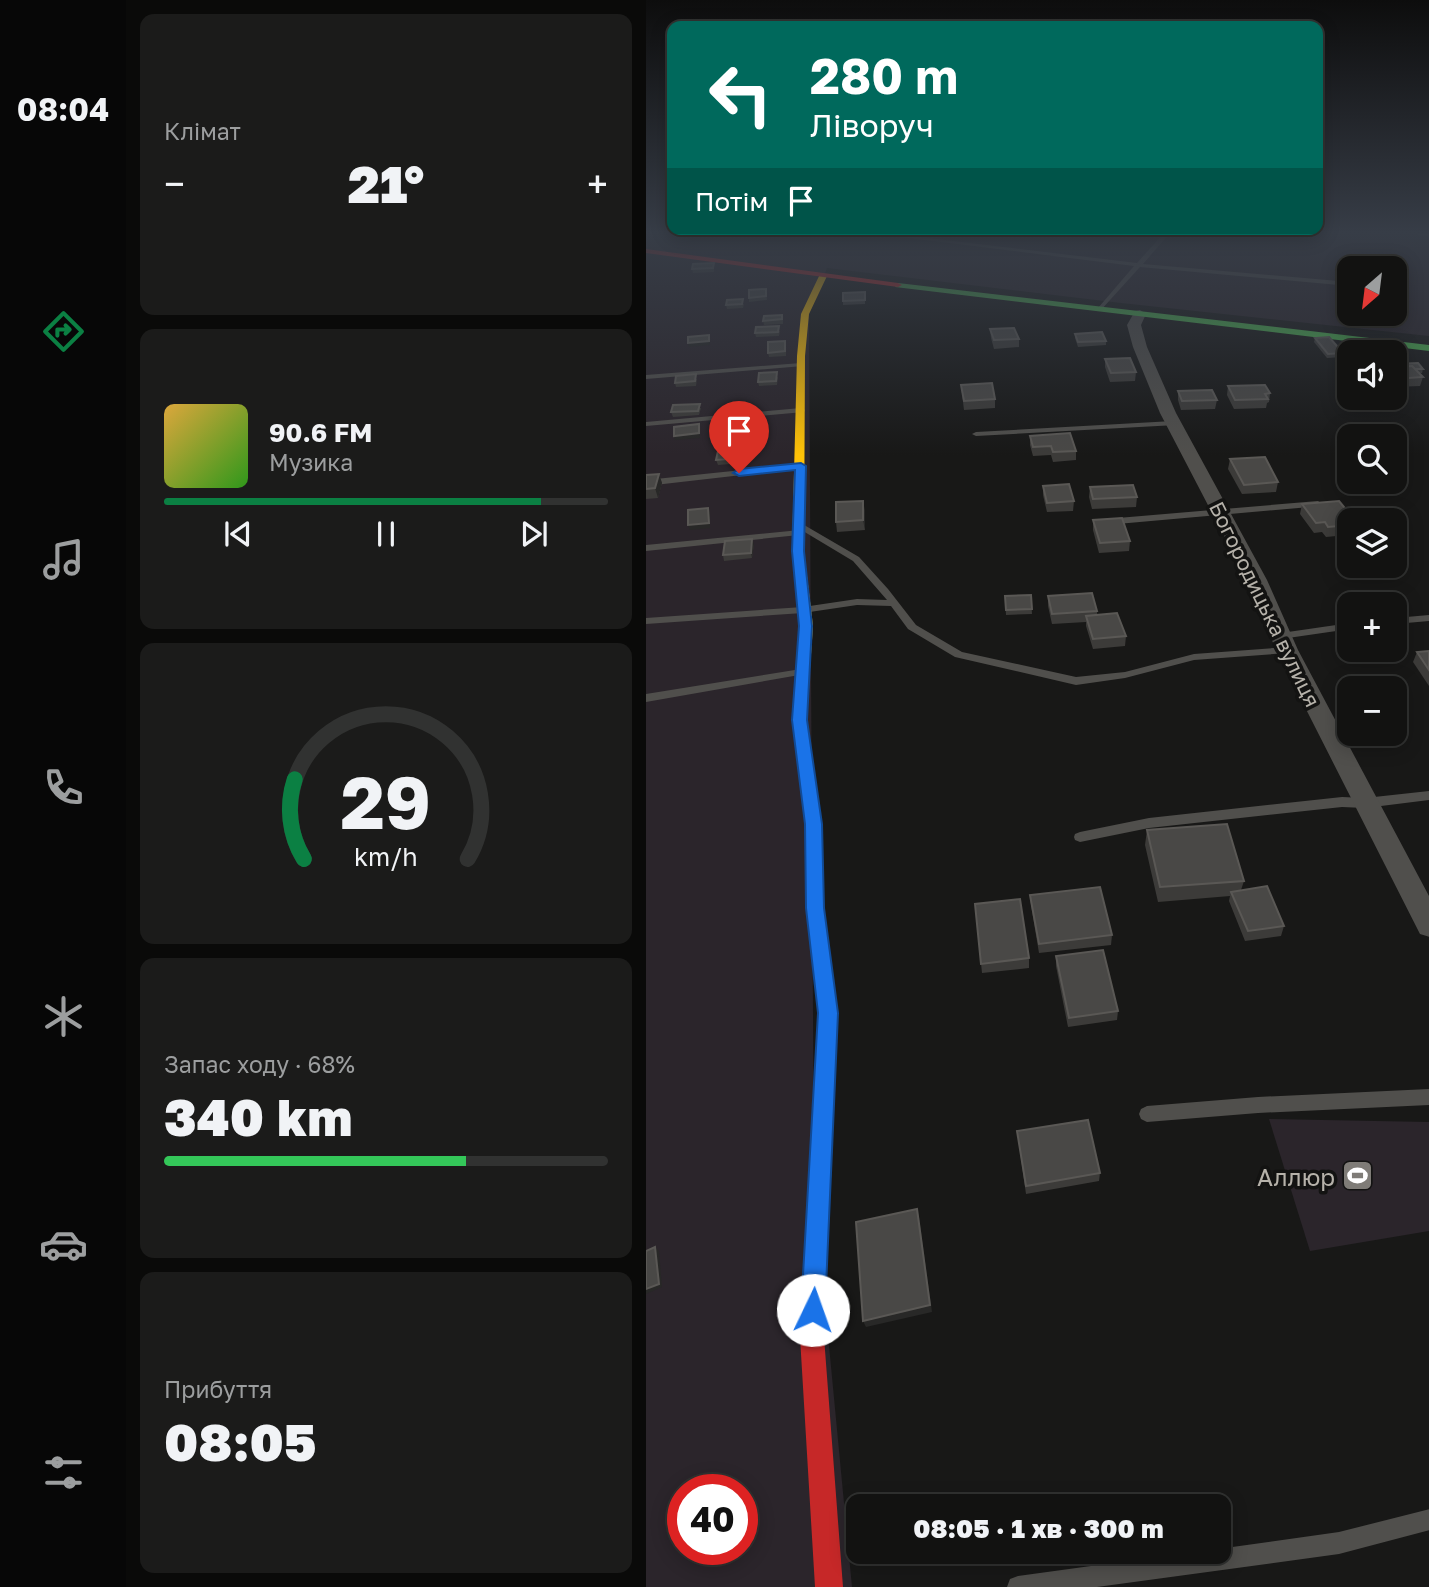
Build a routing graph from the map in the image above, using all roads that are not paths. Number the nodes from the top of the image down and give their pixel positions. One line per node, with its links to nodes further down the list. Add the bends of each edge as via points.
1 (808, 307): 6 (street)
2 (1084, 307): 3 (street)
3 (1100, 309): 4 (street)
4 (1140, 314): 5 (street); 9 (street, Богородицька вулиця, via 1134,326 1140,347)
5 (1429, 348)
6 (801, 365): 7 (lane); 8 (street)
7 (646, 377)
8 (801, 410): 10 (lane); 12 (street)
9 (1173, 423): 11 (lane); 15 (street, Богородицька вулиця)
10 (646, 424)
11 (976, 434)
12 (801, 466): 13 (lane); 17 (street)
13 (646, 483)
14 (1319, 504): 15 (lane)
15 (1221, 513): 16 (lane); 25 (street, Богородицька вулиця)
16 (1101, 523)
17 (799, 529): 18 (lane); 19 (lane, via 856,559); 20 (street)
18 (646, 548)
19 (894, 603): 20 (lane); 25 (lane, via 912,627 959,655 1076,681)
20 (803, 610): 23 (lane); 26 (street)
21 (1429, 618): 22 (lane)
22 (1407, 620)
23 (646, 621)
24 (1337, 629): 25 (lane)
25 (1284, 643): 29 (street, Богородицька вулиця)
26 (803, 672): 27 (lane); 35 (street, via 800,720 814,824 815,908 828,1013 812,1337)
27 (646, 698)
28 (1429, 795): 29 (lane)
29 (1365, 803): 30 (lane, via 1149,823); 31 (street, Богородицька вулиця)
30 (1081, 837)
31 (1429, 926)
32 (1429, 1097): 33 (lane)
33 (1147, 1114)
34 (1429, 1519): 36 (lane, via 1339,1543)
35 (829, 1587)
36 (1018, 1587)

